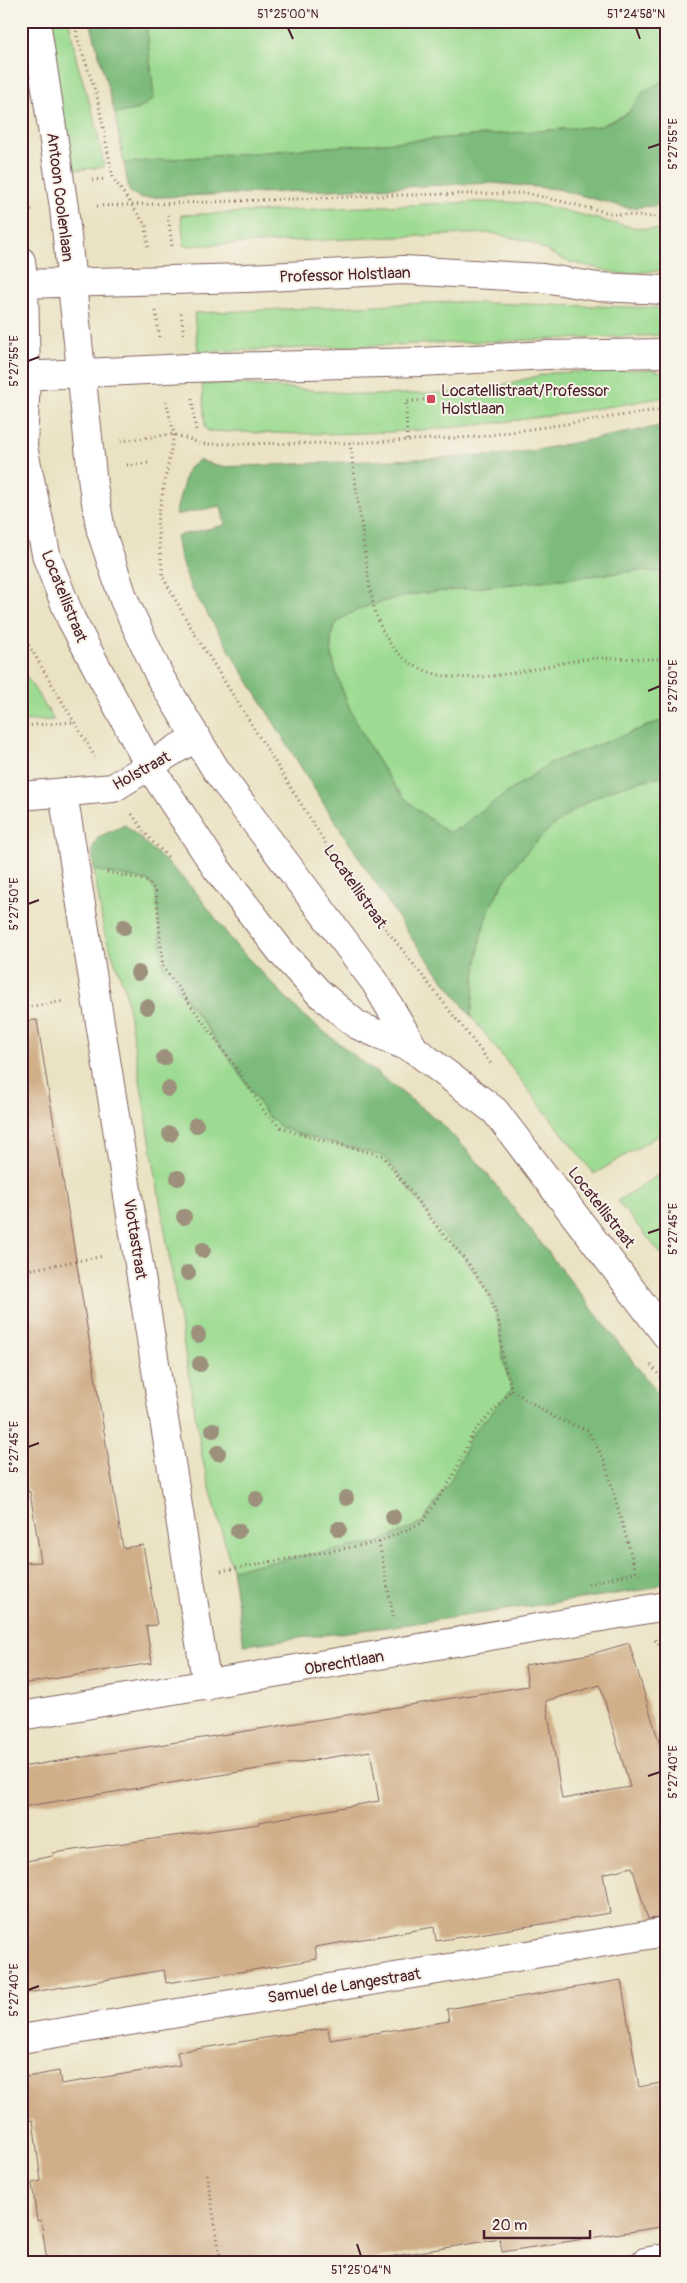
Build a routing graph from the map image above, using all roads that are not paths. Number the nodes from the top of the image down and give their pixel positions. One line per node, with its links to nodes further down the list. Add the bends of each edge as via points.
1 (36, 21): 3 (main road, Antoon Coolenlaan, via 58,163)
2 (22, 276): 3 (main road, Professor Holstlaan); 7 (main road)
3 (72, 284): 4 (main road, Professor Holstlaan, via 403,270 543,278 598,287); 6 (main road, Antoon Coolenlaan)
4 (662, 290)
5 (665, 354): 6 (main road, via 547,355)
6 (82, 373): 7 (main road); 8 (main road, Locatellistraat, via 90,467 101,531 124,600 161,679)
7 (24, 376): 9 (main road, Locatellistraat, via 23,447 46,558 71,619)
8 (196, 737): 9 (main road, Holstraat); 12 (main road, Locatellistraat, via 216,770 374,982)
9 (150, 767): 10 (main road, Holstraat, via 113,788); 12 (main road, Locatellistraat, via 217,869 283,954 318,992 357,1025)
10 (63, 794): 11 (main road, Holstraat); 15 (main road, Viottastraat)
11 (21, 796)
12 (415, 1050): 13 (main road, Locatellistraat, via 495,1111)
13 (666, 1335)
14 (666, 1606): 15 (main road, Obrechtlaan)
15 (207, 1686): 16 (main road, Obrechtlaan)
16 (21, 1716)
17 (666, 1932): 18 (main road, Samuel de Langestraat)
18 (21, 2039)
19 (666, 2258): 20 (main road)
20 (645, 2262)

